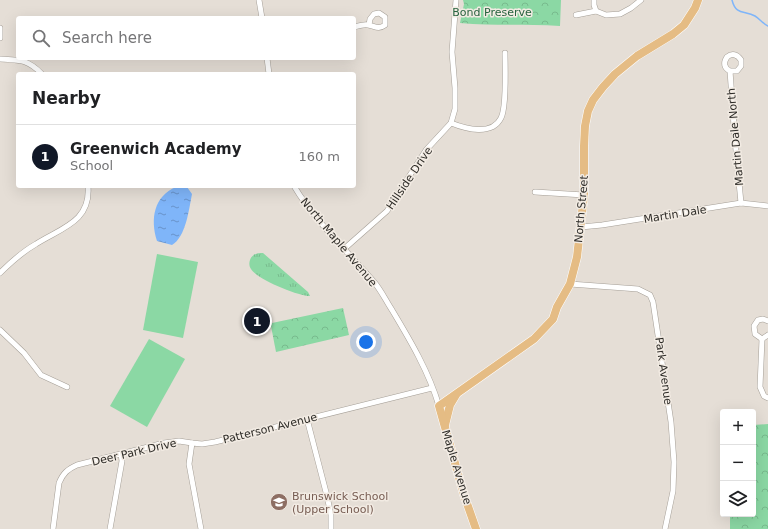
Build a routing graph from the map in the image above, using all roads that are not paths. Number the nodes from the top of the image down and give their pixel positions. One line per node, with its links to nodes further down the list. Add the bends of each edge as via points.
1 (259, 0): 8 (street)
2 (456, 0): 21 (street, via 452,52 455,109)
3 (594, 0): 6 (street)
4 (642, 0): 6 (street, via 620,14 606,15)
5 (698, 0): 25 (main road, North Street, via 684,25 615,74 593,100 585,126)
6 (596, 11): 7 (street)
7 (576, 15)
8 (262, 16)
9 (369, 25): 10 (street)
10 (356, 27)
11 (0, 28): 12 (street)
12 (0, 38)
13 (505, 53): 21 (street, via 504,108 501,118 483,130 463,128)
14 (0, 59): 15 (street)
15 (16, 60)
16 (22, 60): 19 (street, via 29,62)
17 (267, 60): 20 (street)
18 (730, 71): 26 (street, Martin Dale North)
19 (40, 72)
20 (269, 72)
21 (451, 123): 29 (street, Hillside Drive, via 426,150 387,211)
22 (88, 188): 30 (street, via 86,206 78,218 15,258)
23 (295, 188): 29 (street, North Maple Avenue)
24 (535, 192): 25 (street)
25 (584, 195): 28 (main road, North Street)
26 (742, 203): 27 (street, Martin Dale); 28 (street, Martin Dale)
27 (768, 206)
28 (581, 227): 31 (main road, North Street)
29 (344, 249): 37 (street, North Maple Avenue, via 375,284 412,345)
30 (0, 273)
31 (570, 284): 38 (main road, North Street, via 552,319 540,335); 50 (street, Park Avenue, via 638,290 650,295 653,302 670,416 674,462)
32 (768, 322): 35 (street, via 758,320 754,326 755,334)
33 (0, 330): 36 (street, via 24,353 41,375)
34 (768, 335): 35 (street)
35 (762, 339): 39 (street, via 760,387 764,396)
36 (67, 387)
37 (432, 388): 40 (street, North Maple Avenue); 41 (street, Patterson Avenue)
38 (457, 394): 40 (main road, North Street); 42 (main road, via 450,405)
39 (768, 398)
40 (439, 406): 42 (main road, Maple Avenue)
41 (307, 419): 43 (street, Patterson Avenue, via 215,442); 48 (street, via 327,496)
42 (445, 428): 49 (main road, Maple Avenue)
43 (192, 442): 44 (street, Deer Park Drive, via 170,442); 47 (street, via 189,464)
44 (121, 454): 45 (street, Deer Park Drive, via 77,465 66,471 59,483); 46 (street, via 122,461)
45 (53, 529)
46 (110, 529)
47 (201, 529)
48 (331, 529)
49 (476, 529)
50 (665, 529)

